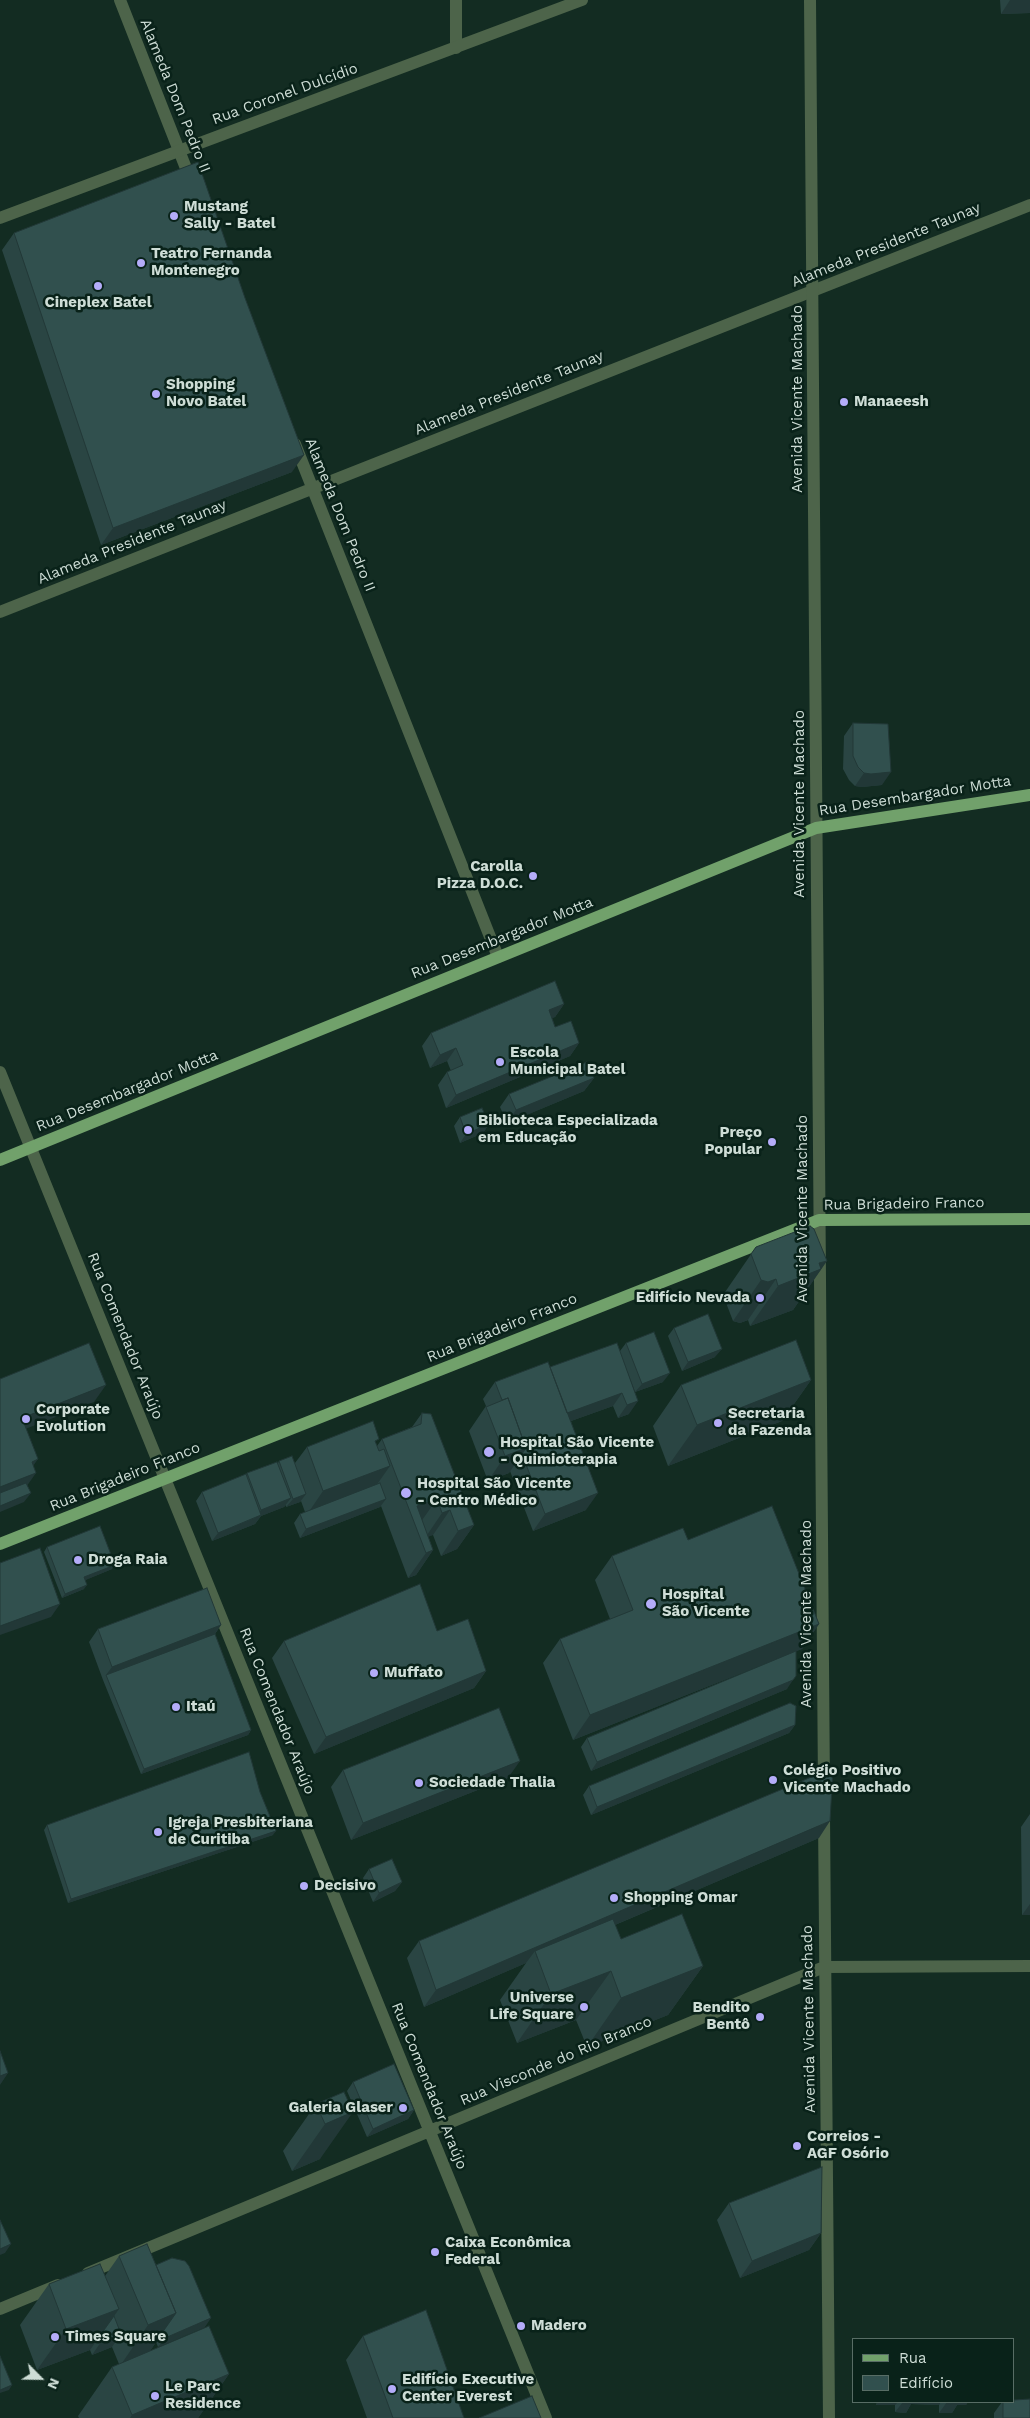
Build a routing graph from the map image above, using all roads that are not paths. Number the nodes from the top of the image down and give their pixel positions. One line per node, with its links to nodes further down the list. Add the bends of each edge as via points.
1 (120, 0): 6 (street, Alameda Dom Pedro II)
2 (456, 0): 5 (street)
3 (582, 0): 5 (street, Rua Coronel Dulcídio)
4 (810, 0): 10 (street, Avenida Vicente Machado)
5 (456, 48): 6 (street, Rua Coronel Dulcídio)
6 (179, 151): 7 (street, Alameda Dom Pedro II); 9 (street, Rua Coronel Dulcídio)
7 (197, 196)
8 (1030, 205): 10 (street, Alameda Presidente Taunay)
9 (0, 218)
10 (813, 291): 12 (street, Alameda Presidente Taunay); 15 (street, Avenida Vicente Machado)
11 (290, 433): 12 (street, Alameda Dom Pedro II)
12 (313, 488): 13 (street, Alameda Presidente Taunay); 16 (street, Alameda Dom Pedro II)
13 (0, 612)
14 (1030, 794): 15 (main road, Rua Desembargador Motta)
15 (816, 828): 16 (main road, Rua Desembargador Motta); 21 (street, Avenida Vicente Machado)
16 (498, 958): 18 (main road, Rua Desembargador Motta)
17 (0, 1072): 18 (street, Rua Comendador Araújo)
18 (31, 1148): 19 (main road, Rua Desembargador Motta); 22 (street, Rua Comendador Araújo)
19 (0, 1160)
20 (1030, 1219): 21 (main road, Rua Brigadeiro Franco)
21 (819, 1220): 22 (main road, Rua Brigadeiro Franco); 25 (street, Avenida Vicente Machado)
22 (165, 1479): 23 (main road, Rua Brigadeiro Franco); 26 (street, Rua Comendador Araújo)
23 (0, 1544)
24 (1030, 1966): 25 (street, Rua Visconde do Rio Branco)
25 (824, 1967): 26 (street, Rua Visconde do Rio Branco); 29 (street, Avenida Vicente Machado)
26 (430, 2131): 27 (street, Rua Visconde do Rio Branco); 28 (street, Rua Comendador Araújo)
27 (0, 2309)
28 (546, 2418)
29 (829, 2418)

